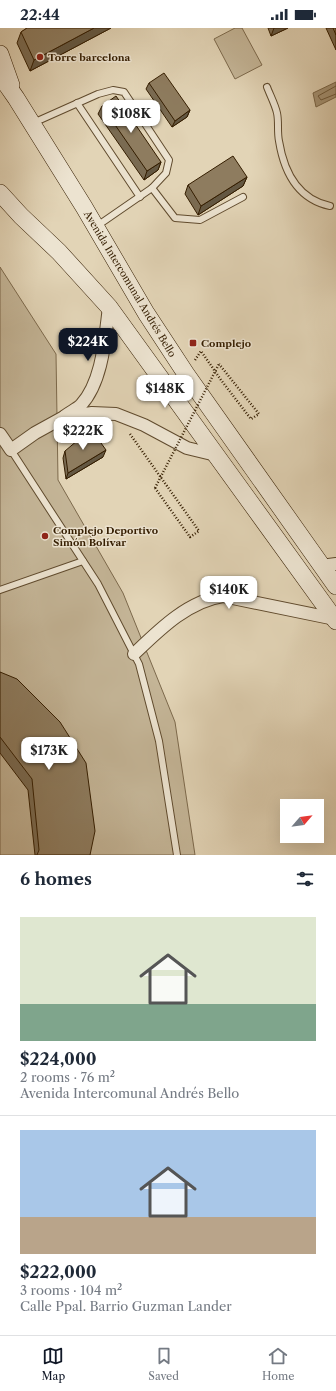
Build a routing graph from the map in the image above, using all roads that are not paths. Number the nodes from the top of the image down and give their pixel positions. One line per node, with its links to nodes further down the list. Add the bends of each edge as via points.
1 (0, 54): 4 (main road)
2 (0, 76): 4 (main road, Avenida Intercomunal Andrés Bello)
3 (267, 87): 11 (lane, via 277,113 278,140 283,159 297,189 316,203)
4 (16, 98): 6 (main road, Avenida Intercomunal Andrés Bello)
5 (77, 103): 6 (lane); 7 (lane, via 113,90 124,92 170,160 166,173); 9 (lane)
6 (32, 124): 12 (main road, Avenida Intercomunal Andrés Bello)
7 (152, 188): 9 (lane); 10 (lane, via 175,218 186,220 200,220)
8 (0, 192): 13 (main road)
9 (140, 196): 12 (lane)
10 (243, 197)
11 (330, 206)
12 (95, 227): 19 (main road, Avenida Intercomunal Andrés Bello, via 186,374)
13 (109, 307): 14 (street, via 104,350 93,387 81,405); 17 (main road)
14 (64, 417): 16 (street, via 35,433); 17 (street, via 92,413 116,414 144,425 187,448)
15 (0, 434): 16 (street)
16 (12, 450): 18 (lane)
17 (216, 455): 22 (main road)
18 (83, 561): 21 (lane); 23 (lane, via 98,584)
19 (329, 565): 20 (main road, Avenida Intercomunal Andrés Bello)
20 (336, 586)
21 (0, 590)
22 (335, 620): 23 (street, via 223,596 208,598 160,629)
23 (134, 654): 24 (lane, via 146,688 159,741)
24 (177, 855)

